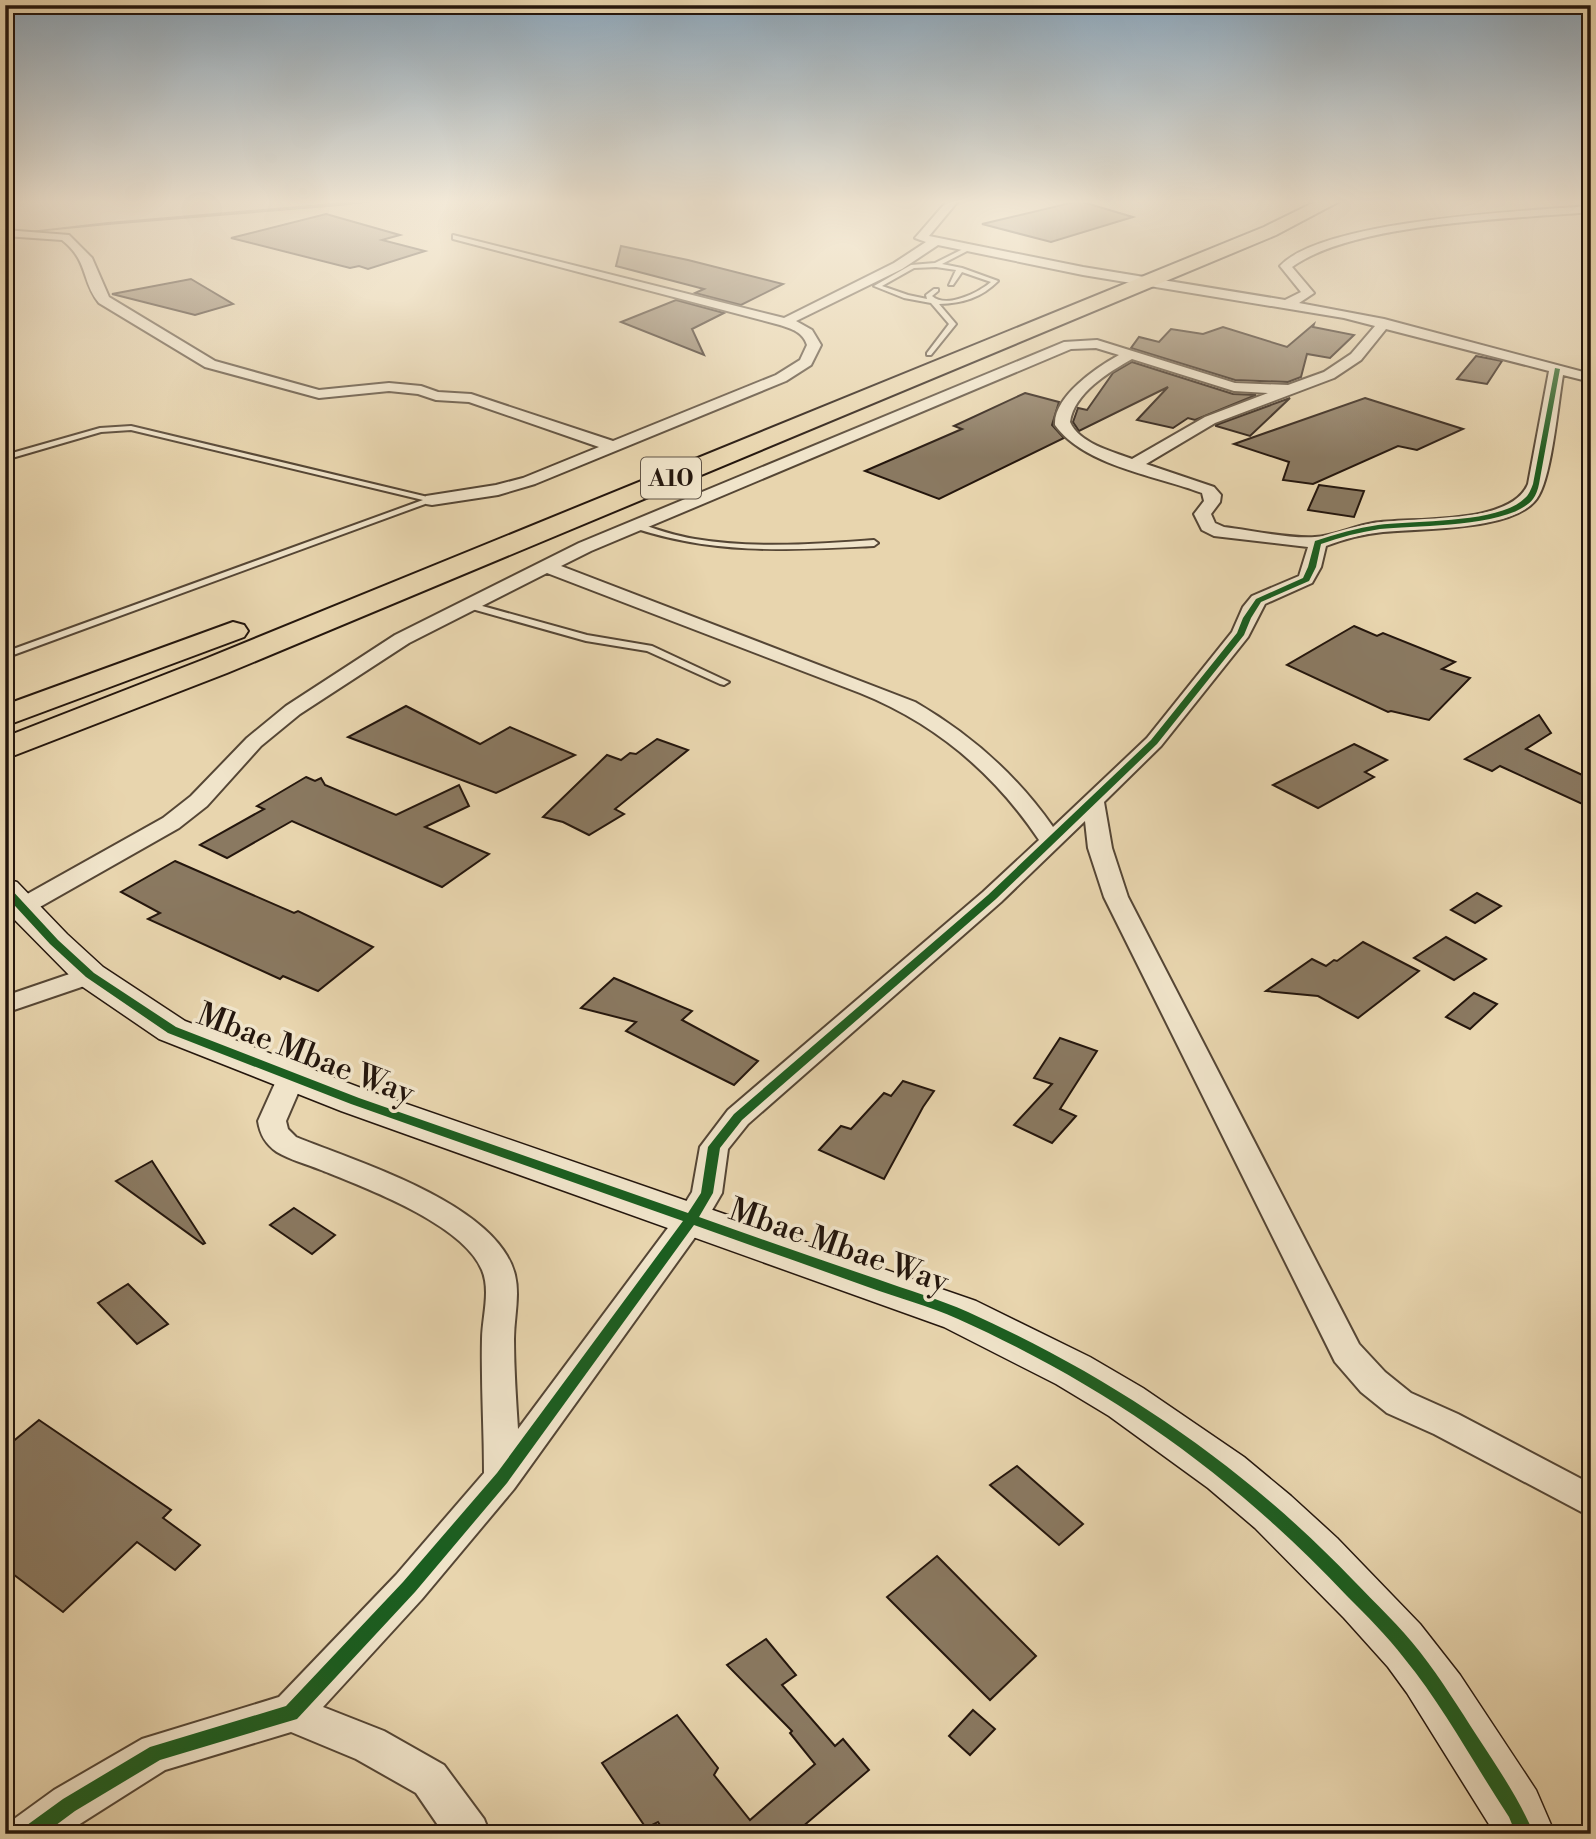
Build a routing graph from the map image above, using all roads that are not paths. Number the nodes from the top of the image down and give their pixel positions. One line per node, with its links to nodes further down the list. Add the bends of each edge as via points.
1 (95, 286): 20 (street, via 110,305 210,364 319,394 389,387 471,398)
2 (645, 286): 13 (street)
3 (858, 286): 13 (street)
4 (879, 286): 11 (lane)
5 (989, 286): 11 (lane, via 961,302)
6 (1095, 286): 15 (main road, A10)
7 (1137, 286): 36 (main road, A10)
8 (1180, 286): 12 (street)
9 (1305, 286): 12 (street, via 1308,293)
10 (936, 290): 11 (lane, via 928,296)
11 (933, 301): 15 (lane, via 953,324)
12 (1289, 303): 14 (street)
13 (785, 322): 20 (street, via 803,329 814,345 811,356 796,370)
14 (1384, 323): 17 (street); 19 (street, via 1347,365)
15 (929, 354): 27 (main road, A10)
16 (1131, 355): 19 (street, via 1234,387); 22 (street, via 1093,376 1063,418 1063,426 1087,445); 24 (street, via 1091,343 1069,345)
17 (1557, 369): 18 (street); 26 (street, via 1530,499 1473,520 1383,527)
18 (1591, 378)
19 (1294, 390): 22 (street, via 1210,420)
20 (612, 446): 23 (street, via 508,487)
21 (5, 458): 23 (lane, via 100,430 131,428)
22 (1134, 464): 26 (street, via 1208,490 1212,502 1202,514 1208,526)
23 (432, 500): 31 (lane)
24 (637, 526): 25 (lane, via 665,537 709,544 783,549); 28 (street)
25 (874, 543)
26 (1318, 543): 39 (street, via 1306,579 1256,599 1241,633 1191,698 1154,742)
27 (429, 553)
28 (548, 567): 29 (street); 40 (street, via 881,694 925,716 1000,774)
29 (468, 605): 33 (lane, via 586,638 649,648); 41 (street, via 391,646 293,710 171,823)
30 (249, 624): 32 (main road)
31 (5, 655)
32 (166, 656): 34 (street); 35 (main road)
33 (724, 682)
34 (5, 710)
35 (5, 716)
36 (63, 727): 37 (main road, A10); 38 (main road)
37 (5, 749)
38 (5, 771)
39 (1093, 800): 40 (street); 47 (street, via 1100,848 1116,897 1346,1353 1399,1403)
40 (1051, 841): 45 (street, via 738,1117 714,1147 707,1193)
41 (13, 898): 42 (street, Mbae Mbae Way)
42 (90, 975): 43 (street); 44 (street, Mbae Mbae Way, via 172,1030)
43 (5, 1005)
44 (291, 1077): 45 (street, Mbae Mbae Way); 46 (street, via 272,1121 274,1133 285,1144 451,1218 491,1254 500,1291)
45 (690, 1221): 46 (street); 51 (street, Mbae Mbae Way, via 972,1319 1120,1397 1184,1439 1268,1505 1340,1575 1412,1656 1515,1811)
46 (502, 1478): 48 (street, via 410,1587)
47 (1591, 1502)
48 (291, 1713): 49 (street, via 156,1753); 50 (street, via 370,1745 430,1779)
49 (29, 1834)
50 (469, 1834)
51 (1525, 1834)

